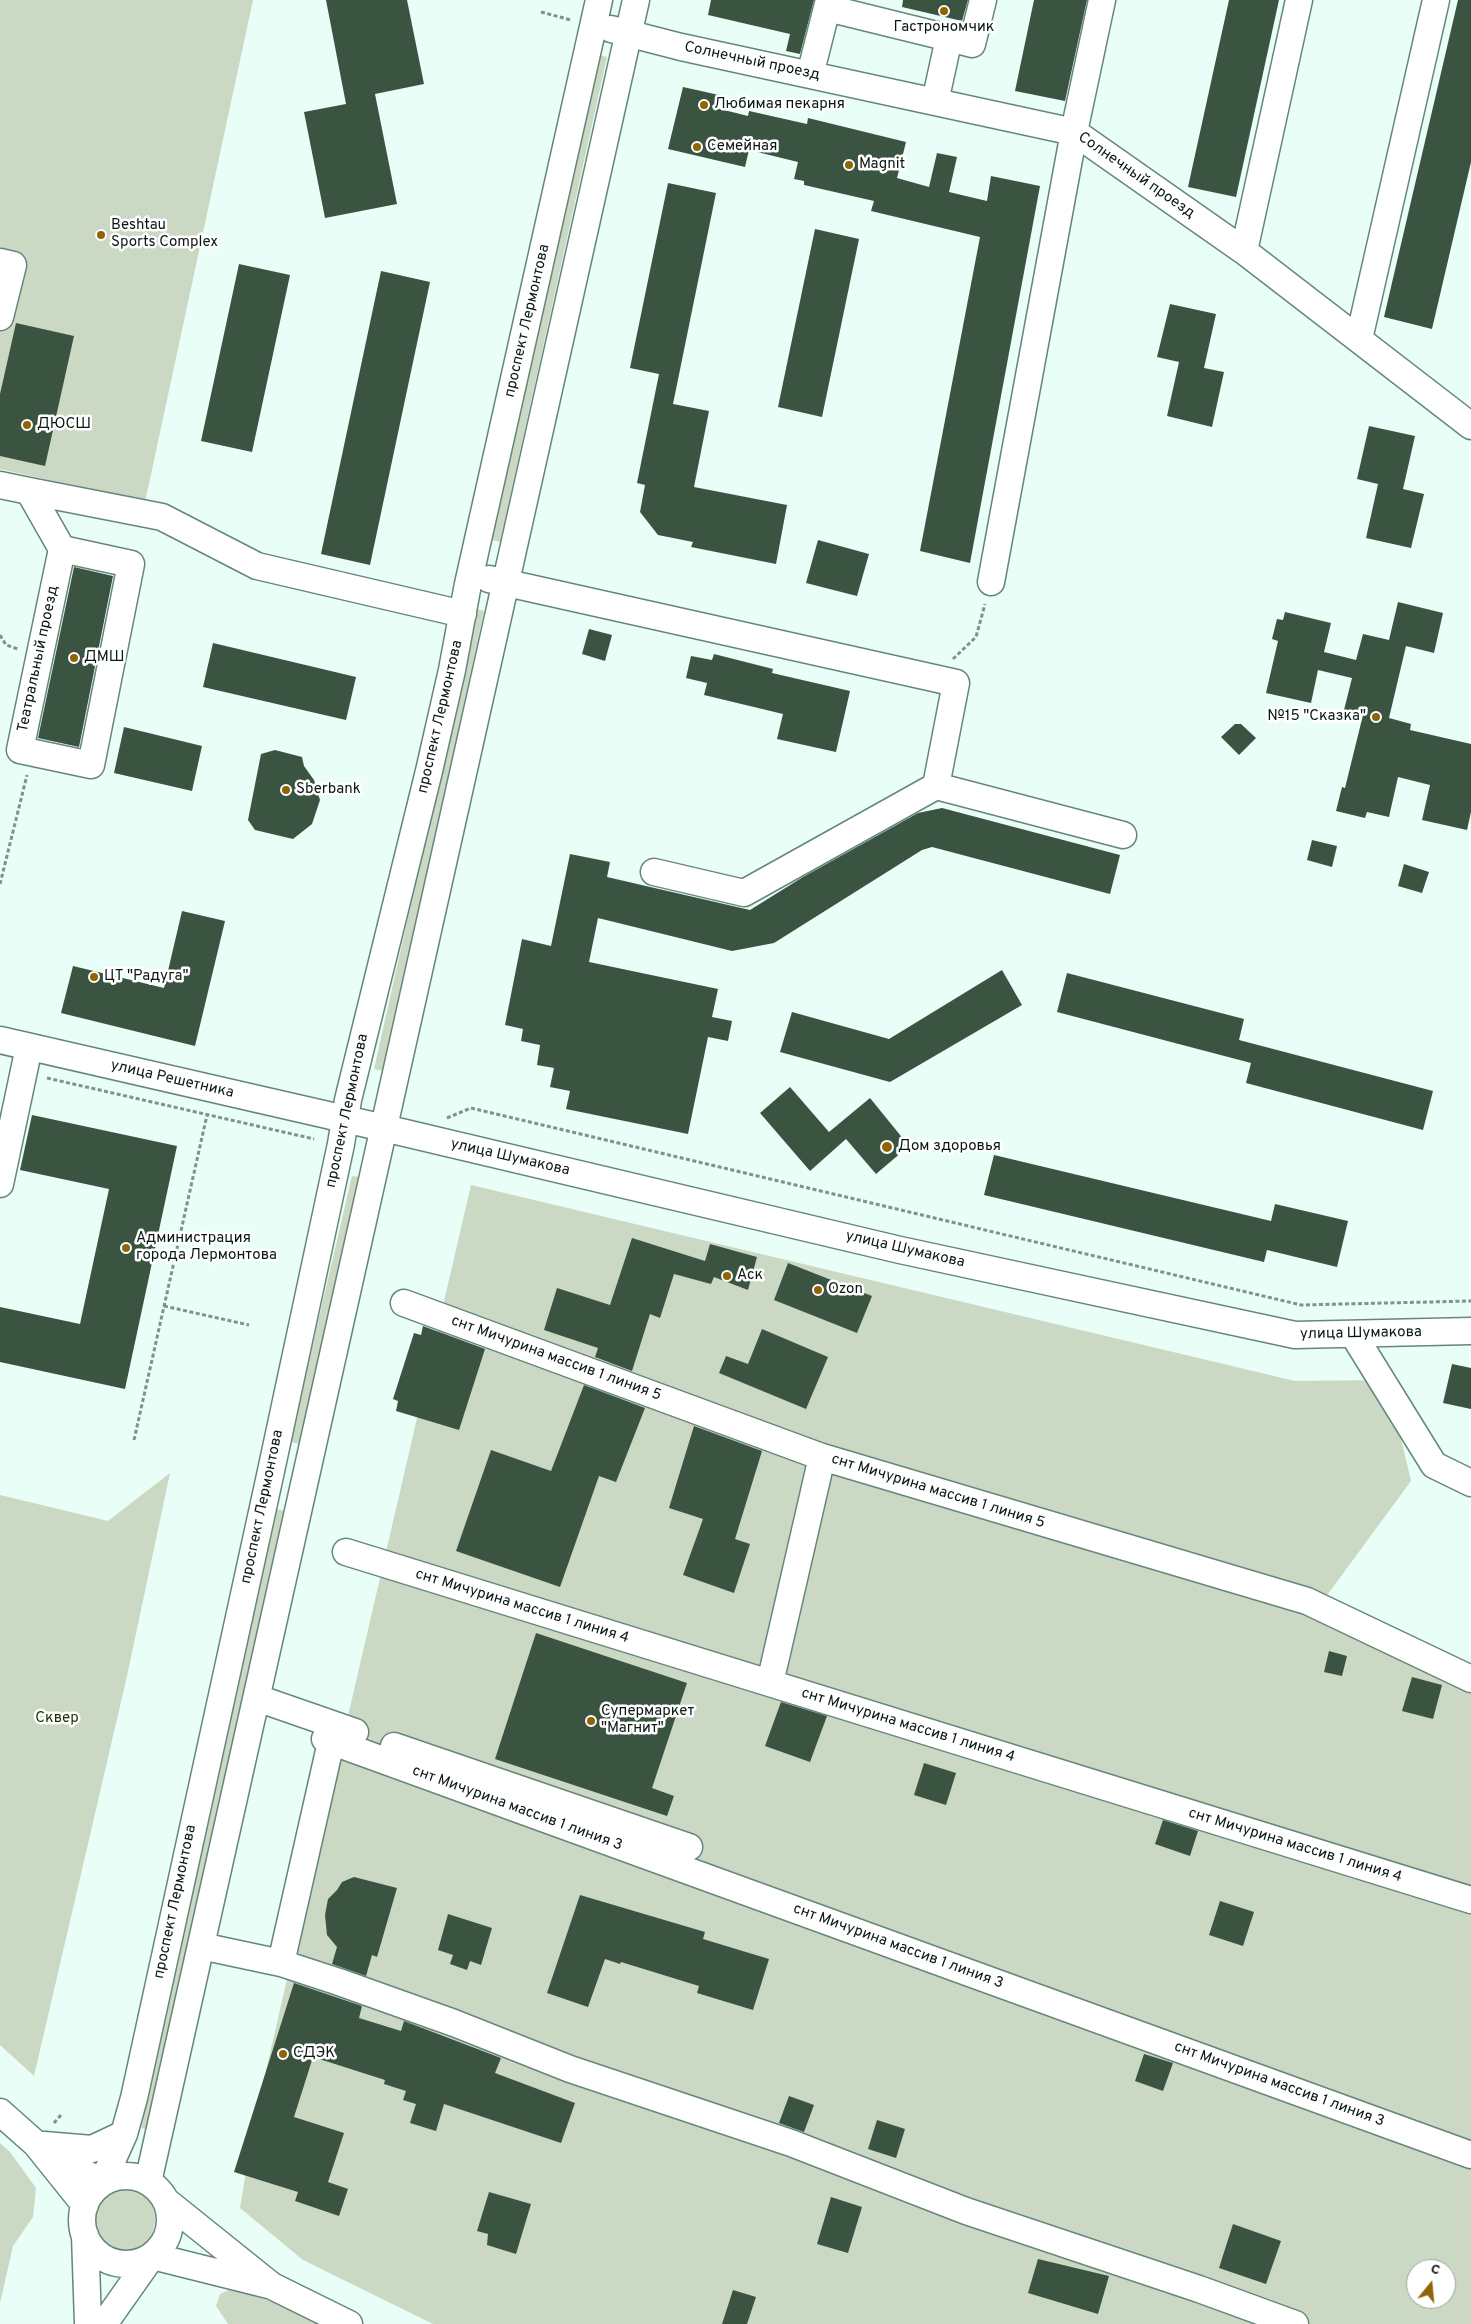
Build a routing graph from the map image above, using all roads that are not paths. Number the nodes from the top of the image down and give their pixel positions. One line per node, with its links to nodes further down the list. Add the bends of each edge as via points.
1 (636, 0): 8 (street)
2 (983, 0): 9 (street, via 972,44)
3 (1102, 0): 12 (street)
4 (1299, 0): 13 (street)
5 (1436, 0): 16 (street)
6 (828, 4): 9 (street); 10 (street)
7 (596, 12): 8 (street, Солнечный проезд); 21 (street, проспект Лермонтова)
8 (628, 34): 10 (street, Солнечный проезд); 23 (street)
9 (949, 38): 11 (street)
10 (810, 75): 11 (street, Солнечный проезд)
11 (935, 102): 12 (street, Солнечный проезд)
12 (1074, 132): 13 (street, Солнечный проезд); 22 (street)
13 (1244, 251): 16 (street, Солнечный проезд)
14 (0, 262): 15 (street, via 13,265)
15 (0, 318)
16 (1359, 339): 17 (street, Солнечный проезд)
17 (1471, 426)
18 (0, 485): 19 (street)
19 (30, 491): 20 (street); 24 (street, via 162,517 257,566)
20 (62, 550): 20 (street, Театральный проезд, via 20,750 91,765 131,564)
21 (471, 574): 23 (street); 24 (street, проспект Лермонтова)
22 (990, 582)
23 (506, 584): 25 (street, via 956,683); 30 (street)
24 (463, 614): 31 (street, проспект Лермонтова)
25 (936, 786): 26 (street); 27 (street, via 744,893)
26 (1123, 835)
27 (654, 872)
28 (0, 1040): 29 (street, улица Решетника)
29 (29, 1047): 31 (street, улица Решетника); 32 (street)
30 (384, 1128): 31 (street, улица Шумакова); 35 (street, улица Шумакова, via 900,1250 1295,1335); 41 (street)
31 (343, 1132): 47 (street, проспект Лермонтова)
32 (0, 1184)
33 (404, 1303): 36 (street, снт Мичурина массив 1 линия 5)
34 (1471, 1331): 35 (street, улица Шумакова)
35 (1353, 1334): 37 (street, via 1434,1464)
36 (822, 1457): 39 (street, снт Мичурина массив 1 линия 5, via 1307,1601); 40 (street)
37 (1471, 1483)
38 (346, 1552): 40 (street, снт Мичурина массив 1 линия 4)
39 (1471, 1679)
40 (770, 1683): 43 (street, снт Мичурина массив 1 линия 4)
41 (257, 1698): 42 (street); 44 (street)
42 (689, 1847)
43 (1471, 1900)
44 (201, 1946): 45 (street); 50 (street)
45 (281, 1963): 49 (street, снт Мичурина массив 1 линия 3, via 328,1740); 60 (street, via 454,2023 570,2069 792,2143 966,2211)
46 (0, 2112): 48 (street)
47 (124, 2134): 48 (street, via 92,2149); 51 (street, проспект Лермонтова)
48 (36, 2144): 51 (street); 53 (street)
49 (1471, 2155)
50 (148, 2182): 51 (street, via 125,2176); 52 (street)
51 (102, 2183): 53 (street)
52 (166, 2201): 55 (street, via 170,2225 167,2237); 56 (street)
53 (85, 2205): 54 (street, via 82,2220)
54 (85, 2235): 55 (street, via 91,2247 113,2262 127,2264); 57 (street)
55 (152, 2256): 56 (street); 58 (street)
56 (272, 2286): 59 (street)
57 (88, 2324)
58 (104, 2324)
59 (349, 2324)
60 (1295, 2324)

